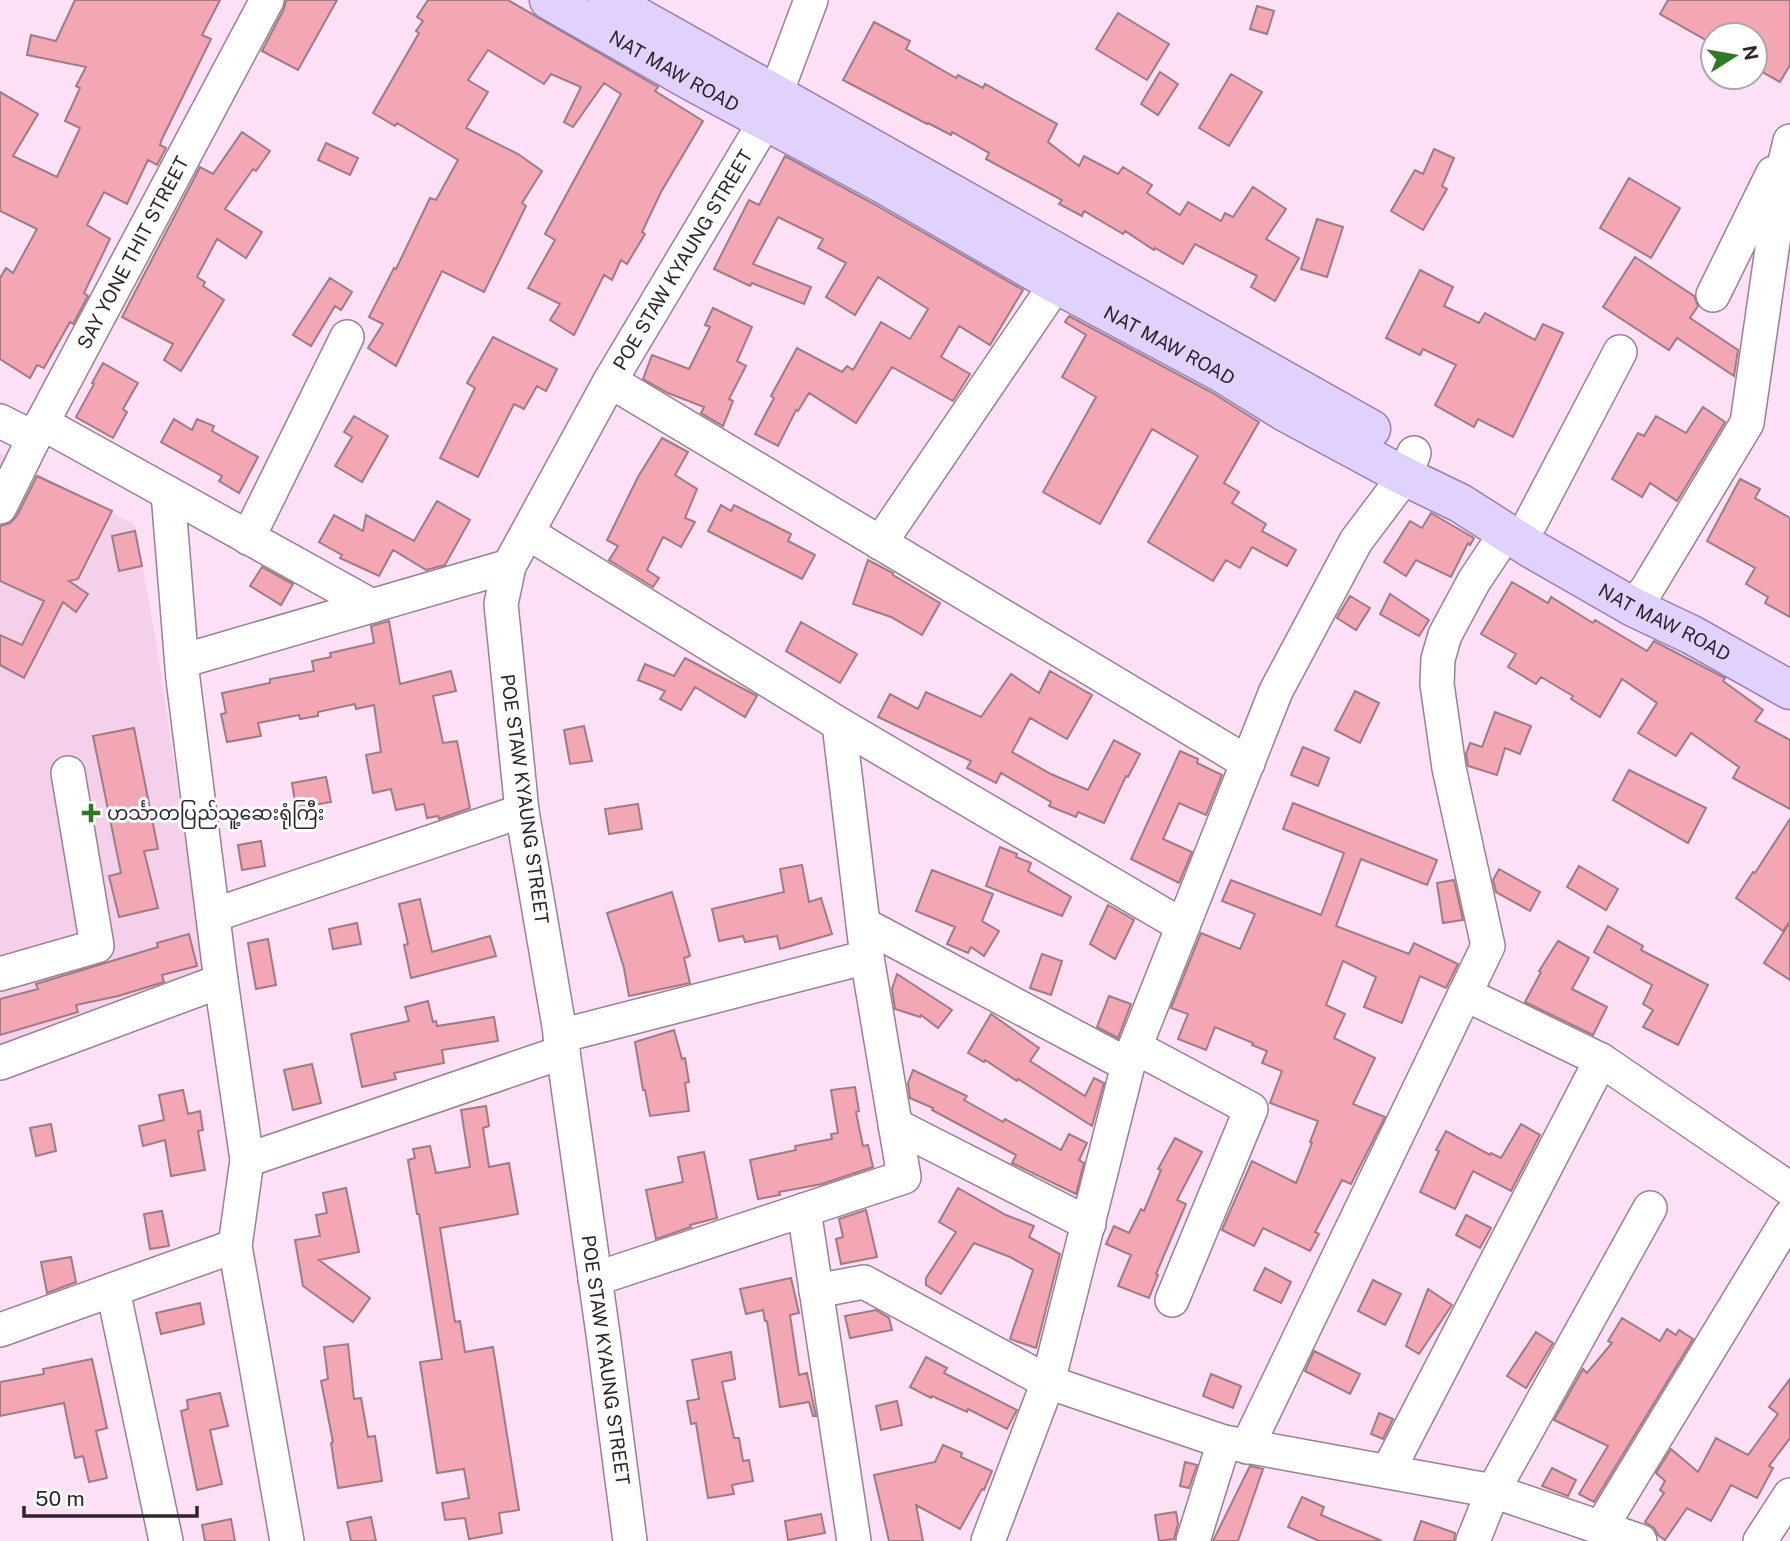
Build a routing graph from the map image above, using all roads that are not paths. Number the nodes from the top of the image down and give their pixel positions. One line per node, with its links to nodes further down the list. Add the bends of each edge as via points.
1 (267, 0): 13 (street, SAY YONE THIT STREET)
2 (549, 0): 5 (main road, NAT MAW ROAD, via 691,80)
3 (608, 0): 5 (main road, NAT MAW ROAD)
4 (811, 0): 5 (street, POE STAW KYAUNG STREET)
5 (771, 107): 7 (main road, NAT MAW ROAD, via 885,185); 11 (street, POE STAW KYAUNG STREET); 14 (main road, NAT MAW ROAD)
6 (1790, 140): 8 (street); 22 (street, via 1747,423)
7 (1056, 284): 14 (main road, NAT MAW ROAD, via 1285,412); 20 (street)
8 (1713, 295)
9 (347, 337): 19 (street)
10 (1620, 352): 17 (street)
11 (610, 381): 18 (street, POE STAW KYAUNG STREET); 20 (street)
12 (0, 421): 13 (street)
13 (38, 431): 15 (street); 16 (street, SAY YONE THIT STREET)
14 (1410, 465): 17 (main road, NAT MAW ROAD, via 1460,503); 28 (street, via 1356,541 1276,691)
15 (168, 493): 19 (street); 24 (street)
16 (0, 507)
17 (1519, 527): 22 (main road, NAT MAW ROAD); 37 (street, via 1474,581 1445,635 1438,659 1437,684 1449,768 1488,946)
18 (528, 533): 21 (street, POE STAW KYAUNG STREET); 27 (street)
19 (248, 538): 23 (street)
20 (880, 543): 28 (street)
21 (509, 566): 23 (street); 30 (street, POE STAW KYAUNG STREET, via 501,604)
22 (1640, 598): 25 (main road, NAT MAW ROAD); 26 (main road, NAT MAW ROAD, via 1692,635)
23 (372, 606): 24 (street)
24 (182, 661): 31 (street)
25 (1790, 667)
26 (1790, 690)
27 (839, 724): 32 (street); 33 (street)
28 (1248, 763): 33 (street)
29 (68, 774): 35 (street, via 97,946)
30 (522, 811): 31 (street); 38 (street, POE STAW KYAUNG STREET)
31 (214, 915): 36 (street)
32 (863, 925): 34 (street); 39 (street)
33 (1183, 926): 39 (street)
34 (867, 957): 38 (street); 42 (street)
35 (0, 974)
36 (221, 981): 41 (street); 43 (street)
37 (1465, 994): 40 (street); 56 (street)
38 (561, 1044): 43 (street); 50 (street, POE STAW KYAUNG STREET)
39 (1132, 1056): 48 (street); 53 (street, via 1251,1109)
40 (1601, 1060): 44 (street); 57 (street)
41 (0, 1063)
42 (895, 1125): 46 (street, via 904,1177); 48 (street)
43 (247, 1160): 49 (street)
44 (1790, 1189)
45 (1650, 1208): 58 (street)
46 (804, 1210): 50 (street); 52 (street)
47 (1790, 1216): 61 (street)
48 (1089, 1224): 55 (street)
49 (235, 1246): 51 (street); 64 (street)
50 (595, 1279): 65 (street, POE STAW KYAUNG STREET)
51 (113, 1290): 54 (street); 63 (street)
52 (816, 1291): 55 (street, via 864,1282); 66 (street)
53 (1171, 1300)
54 (0, 1331)
55 (1048, 1382): 56 (street); 67 (street)
56 (1235, 1445): 57 (street); 68 (street)
57 (1388, 1471): 58 (street)
58 (1493, 1491): 60 (street); 69 (street)
59 (1790, 1496): 62 (street)
60 (1559, 1528): 61 (street)
61 (1600, 1529): 70 (street)
62 (1757, 1540)
63 (166, 1541)
64 (287, 1541)
65 (630, 1541)
66 (854, 1541)
67 (988, 1541)
68 (1193, 1541)
69 (1473, 1541)
70 (1640, 1541)

